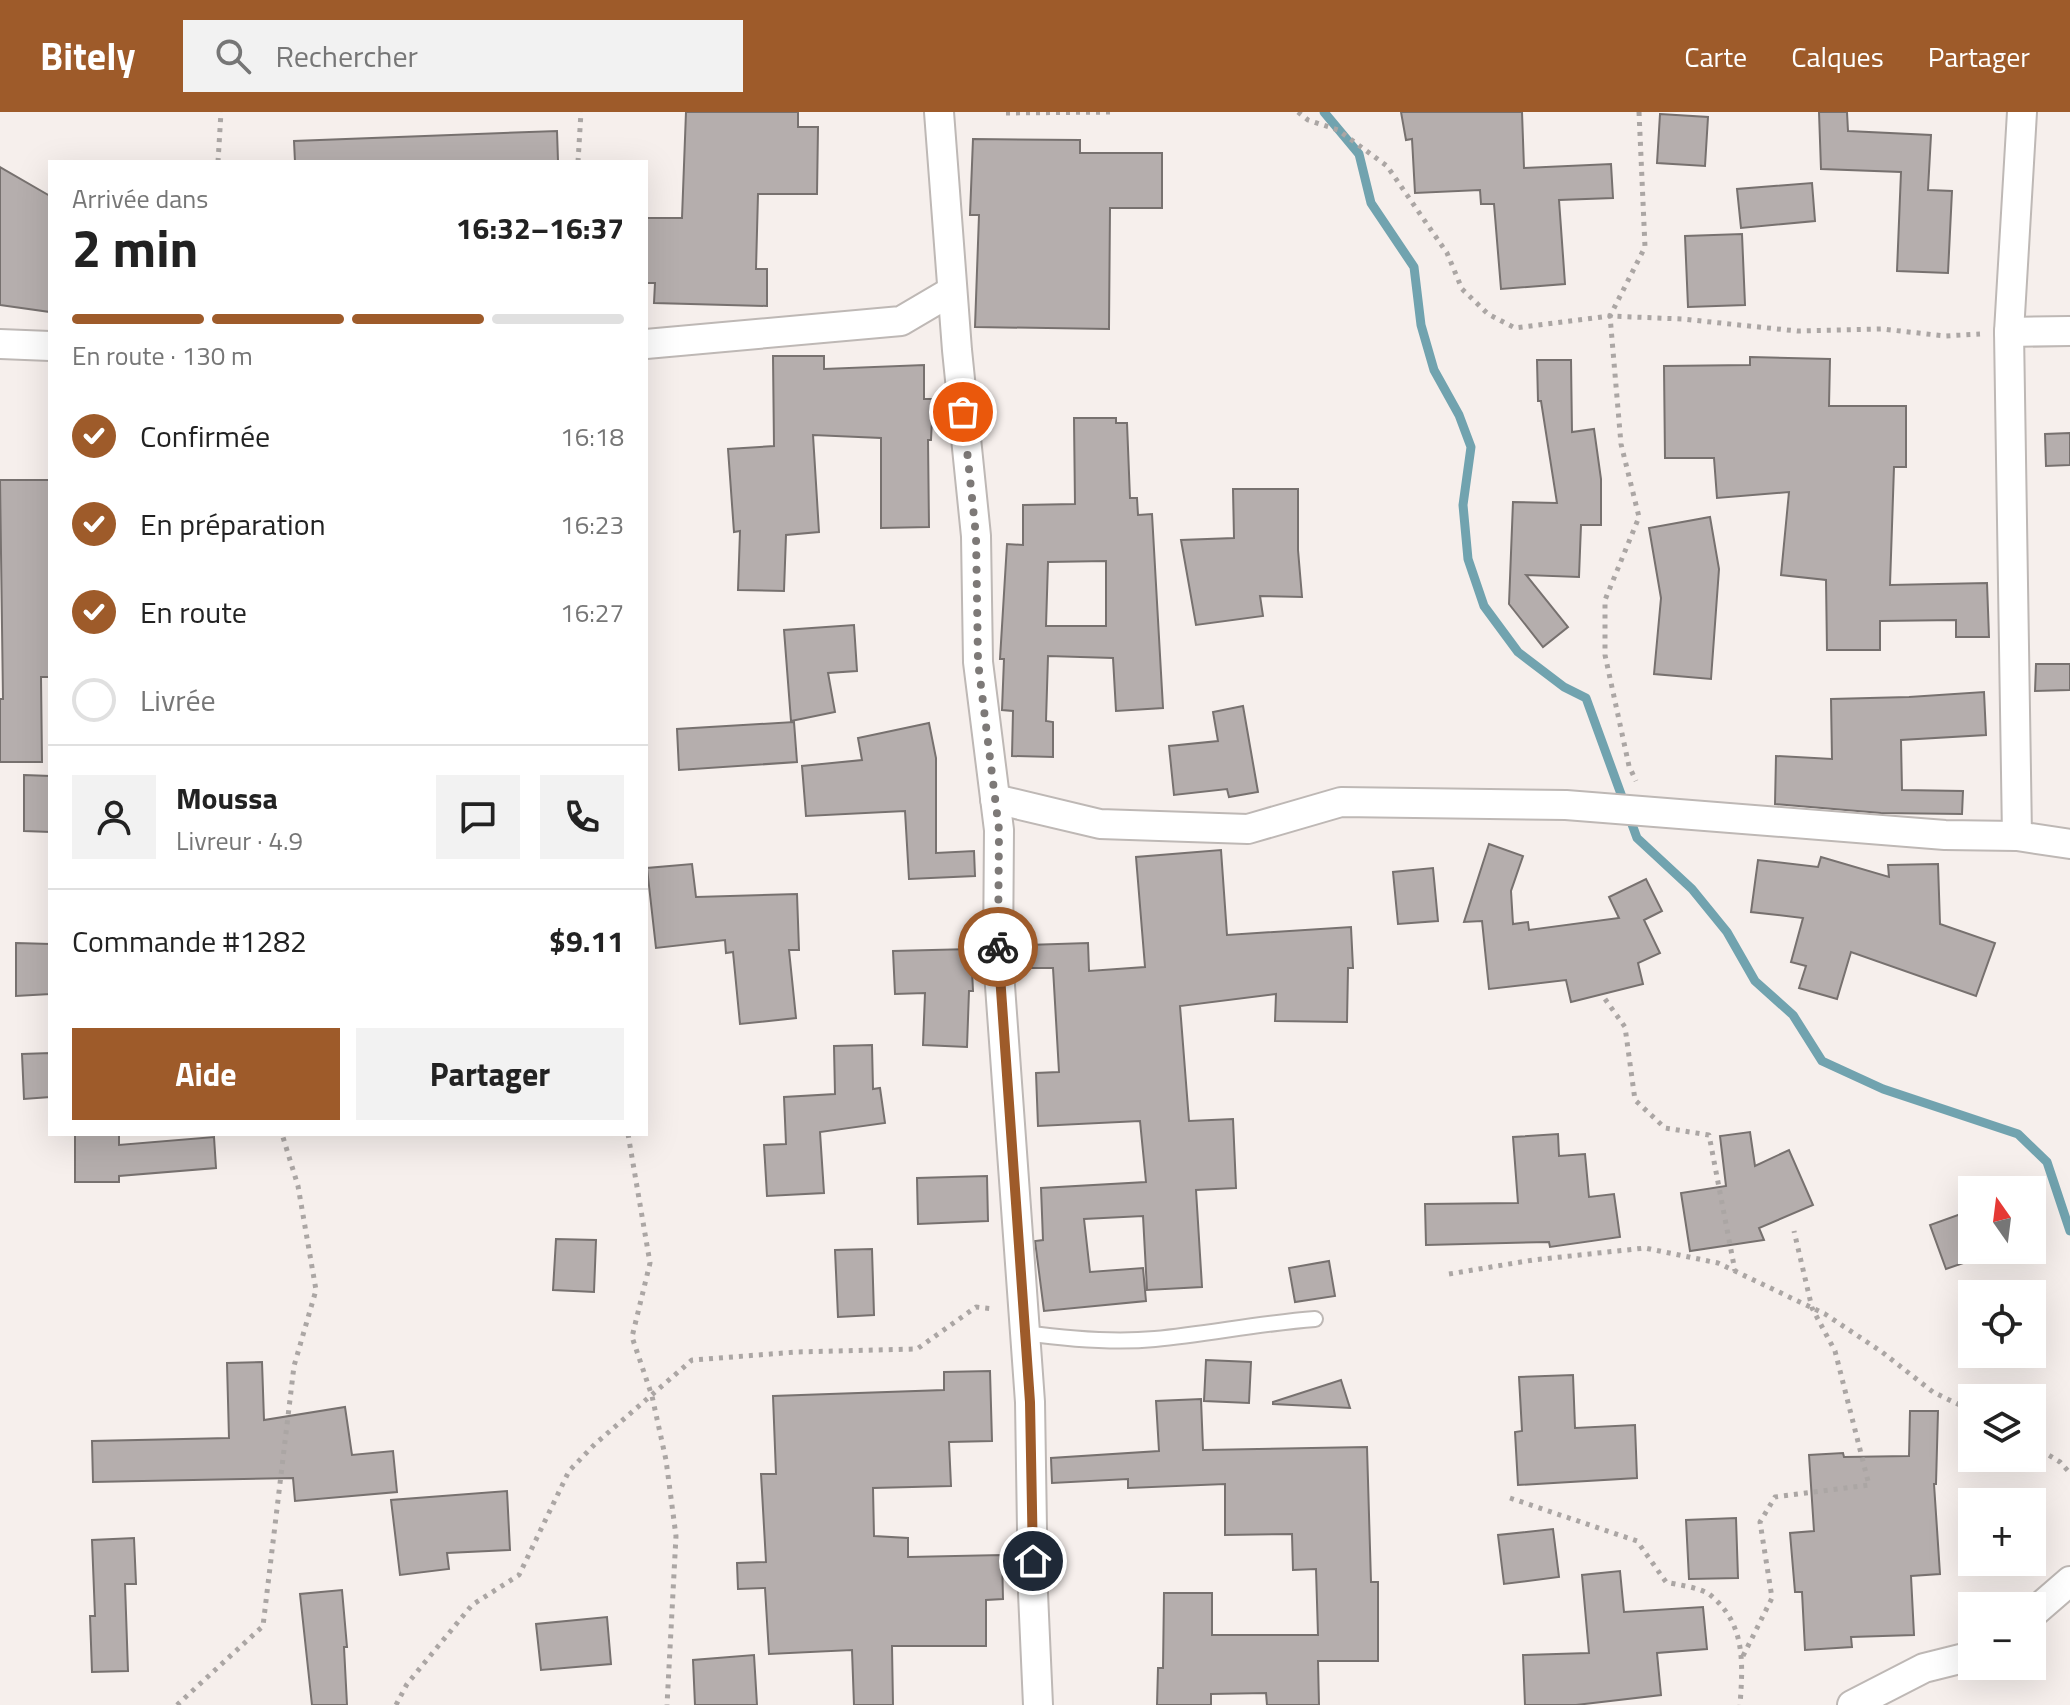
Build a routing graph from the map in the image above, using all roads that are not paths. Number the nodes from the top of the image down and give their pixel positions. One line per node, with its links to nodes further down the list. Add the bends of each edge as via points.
1 (939, 112): 3 (street)
2 (2022, 112): 5 (street)
3 (952, 291): 7 (street, via 901,321); 9 (street, via 976,536 978,662)
4 (2070, 331): 5 (street)
5 (2009, 332): 10 (street)
6 (0, 344): 8 (street)
7 (648, 344)
8 (48, 346)
9 (995, 799): 10 (street, via 1100,824 1248,829 1341,802 1566,805); 13 (street, via 998,958)
10 (2017, 836): 11 (street)
11 (2070, 844)
12 (1315, 1319): 13 (lane, via 1154,1339 1070,1339)
13 (1025, 1323): 17 (street)
14 (2070, 1581): 15 (street)
15 (2046, 1602)
16 (1958, 1660): 18 (street, via 1924,1668)
17 (1038, 1705)
18 (1852, 1705)

